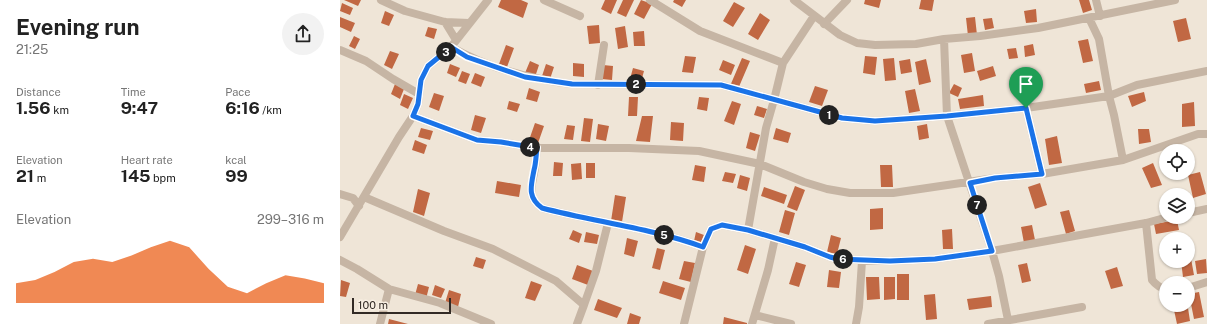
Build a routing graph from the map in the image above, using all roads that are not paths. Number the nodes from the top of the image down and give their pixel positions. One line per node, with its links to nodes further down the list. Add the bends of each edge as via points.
1 (381, 0): 13 (street, via 406,11)
2 (488, 0): 14 (street)
3 (544, 0): 9 (street)
4 (650, 0): 21 (street, via 700,31)
5 (794, 0): 10 (street)
6 (847, 0): 15 (street)
7 (1096, 0): 11 (street)
8 (1175, 0): 11 (street)
9 (580, 16)
10 (814, 16): 15 (street); 21 (street)
11 (1100, 16): 12 (street)
12 (1090, 18): 16 (street, via 1038,28); 25 (street, via 1099,39)
13 (445, 22): 14 (street); 17 (street)
14 (469, 22): 17 (street)
15 (824, 24): 16 (street, via 857,43 916,44)
16 (944, 39): 29 (street)
17 (456, 40): 19 (street)
18 (604, 45): 23 (street)
19 (451, 47): 23 (street, via 467,57 525,77); 24 (street, via 428,66 421,80)
20 (340, 50): 24 (street, via 366,61)
21 (783, 63): 26 (street)
22 (1207, 71): 25 (street, via 1137,85)
23 (598, 85): 26 (street, via 721,85)
24 (419, 94): 28 (street)
25 (1109, 96): 27 (street); 32 (street)
26 (774, 100): 29 (street, via 849,119 875,121); 33 (street)
27 (1026, 108): 29 (street); 34 (street)
28 (413, 116): 31 (street, via 477,140); 37 (street)
29 (947, 116): 35 (street)
30 (1207, 134): 32 (street, via 1198,134)
31 (537, 148): 33 (street, via 699,151); 42 (street, via 531,185 535,203 542,208)
32 (1123, 160): 34 (street)
33 (760, 164): 35 (street, via 804,182 850,193 893,193); 44 (street)
34 (1042, 174): 35 (street)
35 (970, 183): 48 (street)
36 (340, 194): 38 (street, via 353,198)
37 (364, 197): 38 (street); 55 (street, via 493,249 556,281)
38 (359, 206): 45 (street)
39 (1207, 209): 40 (street)
40 (1195, 212)
41 (1159, 219): 43 (street)
42 (608, 223): 47 (street, via 642,229); 55 (street)
43 (1146, 223): 48 (street); 52 (street, via 1150,272 1152,280)
44 (748, 230): 46 (street); 47 (street, via 722,225 716,227 711,229)
45 (340, 237)
46 (775, 238): 50 (street, via 830,257); 57 (street)
47 (703, 247): 62 (street)
48 (992, 251): 50 (street, via 935,259); 58 (street)
49 (340, 260): 54 (street)
50 (862, 260): 65 (street)
51 (1207, 282): 53 (street)
52 (1159, 286)
53 (1195, 286)
54 (389, 289): 59 (street); 60 (street, via 440,303)
55 (584, 305): 61 (street)
56 (1082, 307): 58 (street)
57 (755, 315): 63 (street); 64 (street)
58 (1012, 321): 66 (street)
59 (380, 324)
60 (491, 324)
61 (578, 324)
62 (684, 324)
63 (752, 324)
64 (790, 324)
65 (856, 324)
66 (988, 324)

